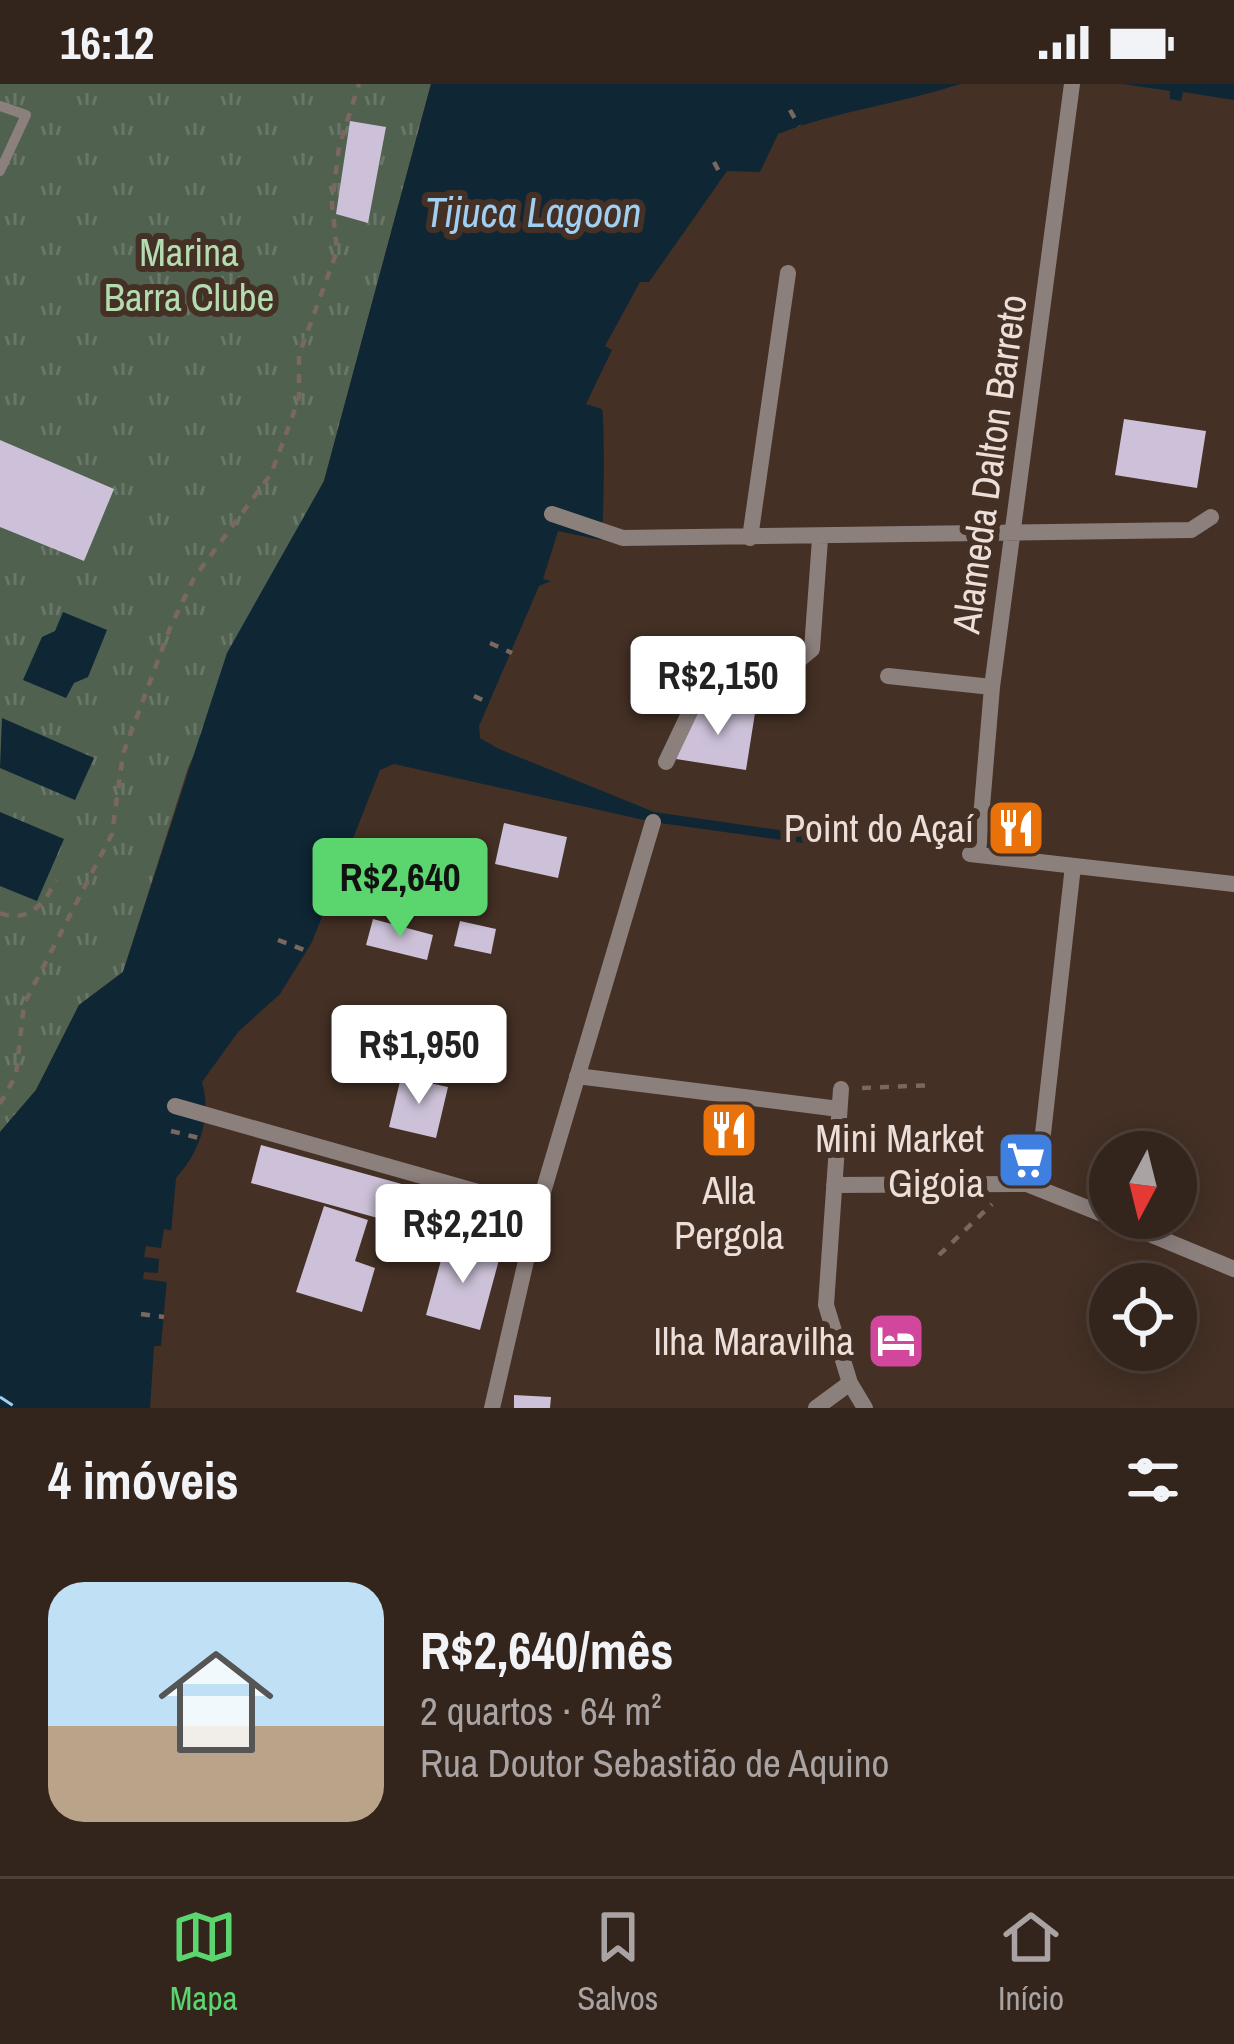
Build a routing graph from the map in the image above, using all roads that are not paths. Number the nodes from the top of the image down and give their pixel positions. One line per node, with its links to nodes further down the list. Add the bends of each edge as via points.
1 (1072, 84): 7 (street, Alameda Dalton Barreto)
2 (0, 106): 3 (lane, via 26,115)
3 (0, 171)
4 (788, 273): 8 (street)
5 (552, 514): 8 (street, via 623,538)
6 (1211, 517): 7 (street, via 1190,530)
7 (1015, 530): 9 (street); 11 (street, Alameda Dalton Barreto)
8 (750, 538): 9 (street)
9 (820, 539): 12 (street, via 812,649 800,659 714,661)
10 (888, 676): 11 (street)
11 (992, 687): 14 (street, Alameda Dalton Barreto, via 974,854)
12 (666, 762)
13 (653, 822): 16 (street)
14 (1073, 866): 15 (street); 21 (street)
15 (1234, 884)
16 (577, 1076): 19 (street); 22 (street)
17 (841, 1089): 19 (street)
18 (175, 1106): 22 (street)
19 (839, 1109): 20 (street)
20 (834, 1185): 21 (street); 26 (street, via 826,1305)
21 (1036, 1187): 23 (street)
22 (538, 1209): 27 (street)
23 (1089, 1209)
24 (1162, 1239): 25 (street)
25 (1234, 1269)
26 (850, 1384): 28 (street); 29 (street)
27 (492, 1408)
28 (816, 1408)
29 (865, 1408)

